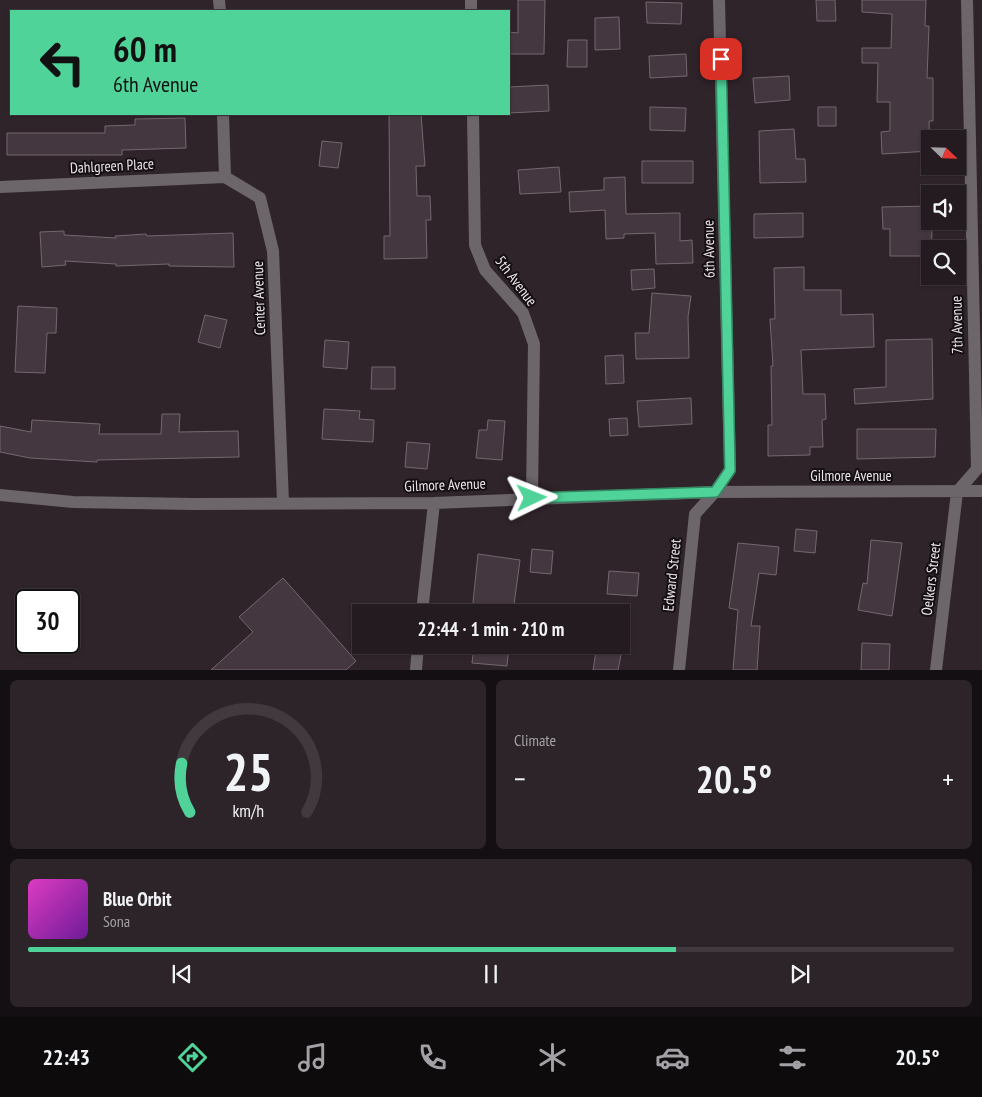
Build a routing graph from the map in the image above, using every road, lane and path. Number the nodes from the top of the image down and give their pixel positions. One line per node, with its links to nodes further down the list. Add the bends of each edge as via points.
1 (719, 0): 8 (street, 6th Avenue, via 730,470)
2 (967, 0): 9 (street, 7th Avenue, via 977,469)
3 (223, 115): 5 (street)
4 (473, 115): 11 (street, 5th Avenue, via 475,245 485,270 523,313 534,344)
5 (225, 177): 6 (street, Dahlgreen Place); 12 (street, Center Avenue, via 260,198 274,251)
6 (0, 187)
7 (982, 491): 9 (street, Gilmore Avenue)
8 (715, 492): 9 (street, Gilmore Avenue); 11 (street, Gilmore Avenue); 17 (street, Edward Street, via 695,514)
9 (958, 492): 18 (street, Oelkers Street)
10 (0, 495): 12 (street, Gilmore Avenue, via 73,502)
11 (532, 498): 13 (street, Gilmore Avenue)
12 (283, 502): 13 (street, Gilmore Avenue)
13 (434, 503): 14 (street)
14 (423, 604)
15 (417, 654): 16 (street)
16 (416, 670)
17 (678, 670)
18 (936, 670)

